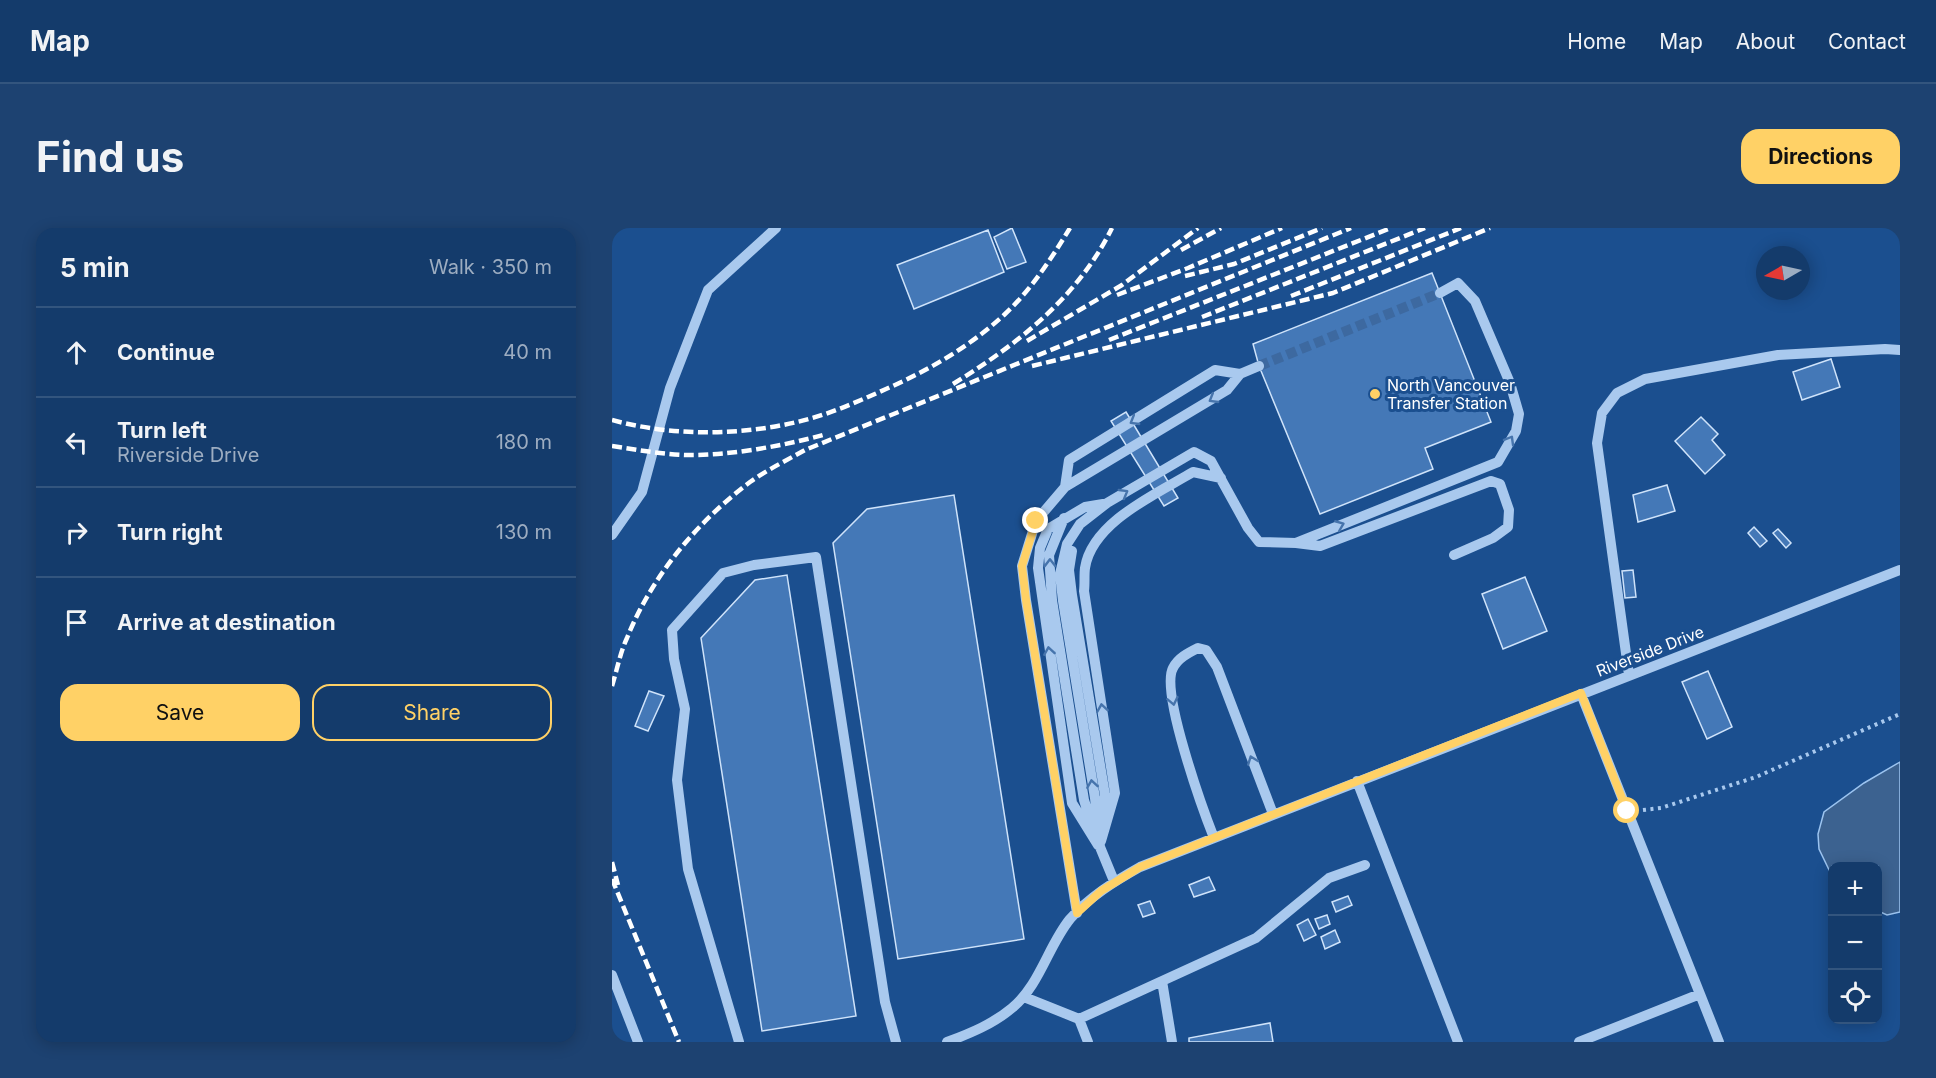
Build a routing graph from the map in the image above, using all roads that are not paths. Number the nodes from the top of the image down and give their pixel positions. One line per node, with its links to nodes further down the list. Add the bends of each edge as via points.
1 (776, 228): 9 (street, via 708,290 670,387 642,492)
2 (1440, 293): 10 (street, one-way to 2, via 1498,462 1516,431 1520,414 1475,301 1458,284)
3 (1900, 350): 13 (street, via 1778,355 1645,379 1617,393 1602,413 1597,443)
4 (1259, 366): 5 (street)
5 (1240, 374): 7 (street, one-way to 7, via 1227,390); 7 (street, one-way to 7, via 1215,370 1069,460)
6 (1221, 478): 8 (street, one-way to 6, via 1194,452 1211,461); 10 (street, via 1259,542); 18 (street, one-way to 6, via 1115,793 1084,591 1085,566 1098,538 1125,513 1193,472)
7 (1065, 487): 21 (street, via 1036,521 1022,566)
8 (1107, 503): 18 (street, one-way to 8, via 1060,574 1067,544 1080,524); 18 (street, one-way to 8, via 1084,800 1052,600 1049,555 1064,518 1085,507)
9 (612, 534)
10 (1296, 543): 11 (street, via 1320,546 1491,481 1500,484 1509,510 1508,528)
11 (1454, 555)
12 (1900, 570): 13 (street, Riverside Drive)
13 (1629, 675): 14 (street, Riverside Drive)
14 (1581, 693): 15 (street, Riverside Drive); 24 (street)
15 (1357, 781): 16 (street, Riverside Drive); 33 (street)
16 (1273, 814): 17 (street, Riverside Drive); 17 (street, one-way to 17, via 1216,668 1206,650 1198,648 1181,657 1169,682 1193,782)
17 (1214, 838): 20 (street, Riverside Drive)
18 (1100, 847): 20 (street)
19 (1365, 865): 23 (street, via 1329,878 1256,938)
20 (1114, 881): 21 (street, Riverside Drive)
21 (1077, 913): 25 (street, Riverside Drive)
22 (612, 975): 27 (street)
23 (1162, 981): 26 (street); 32 (street)
24 (1700, 994): 34 (street); 35 (street)
25 (1023, 997): 26 (street); 30 (street, Riverside Drive, via 987,1026)
26 (1079, 1019): 31 (street)
27 (638, 1042)
28 (739, 1042): 29 (street, via 688,869 677,780 685,709 672,630 723,573 816,557 885,1002)
29 (896, 1042)
30 (947, 1042)
31 (1088, 1042)
32 (1172, 1042)
33 (1458, 1042)
34 (1579, 1042)
35 (1719, 1042)

